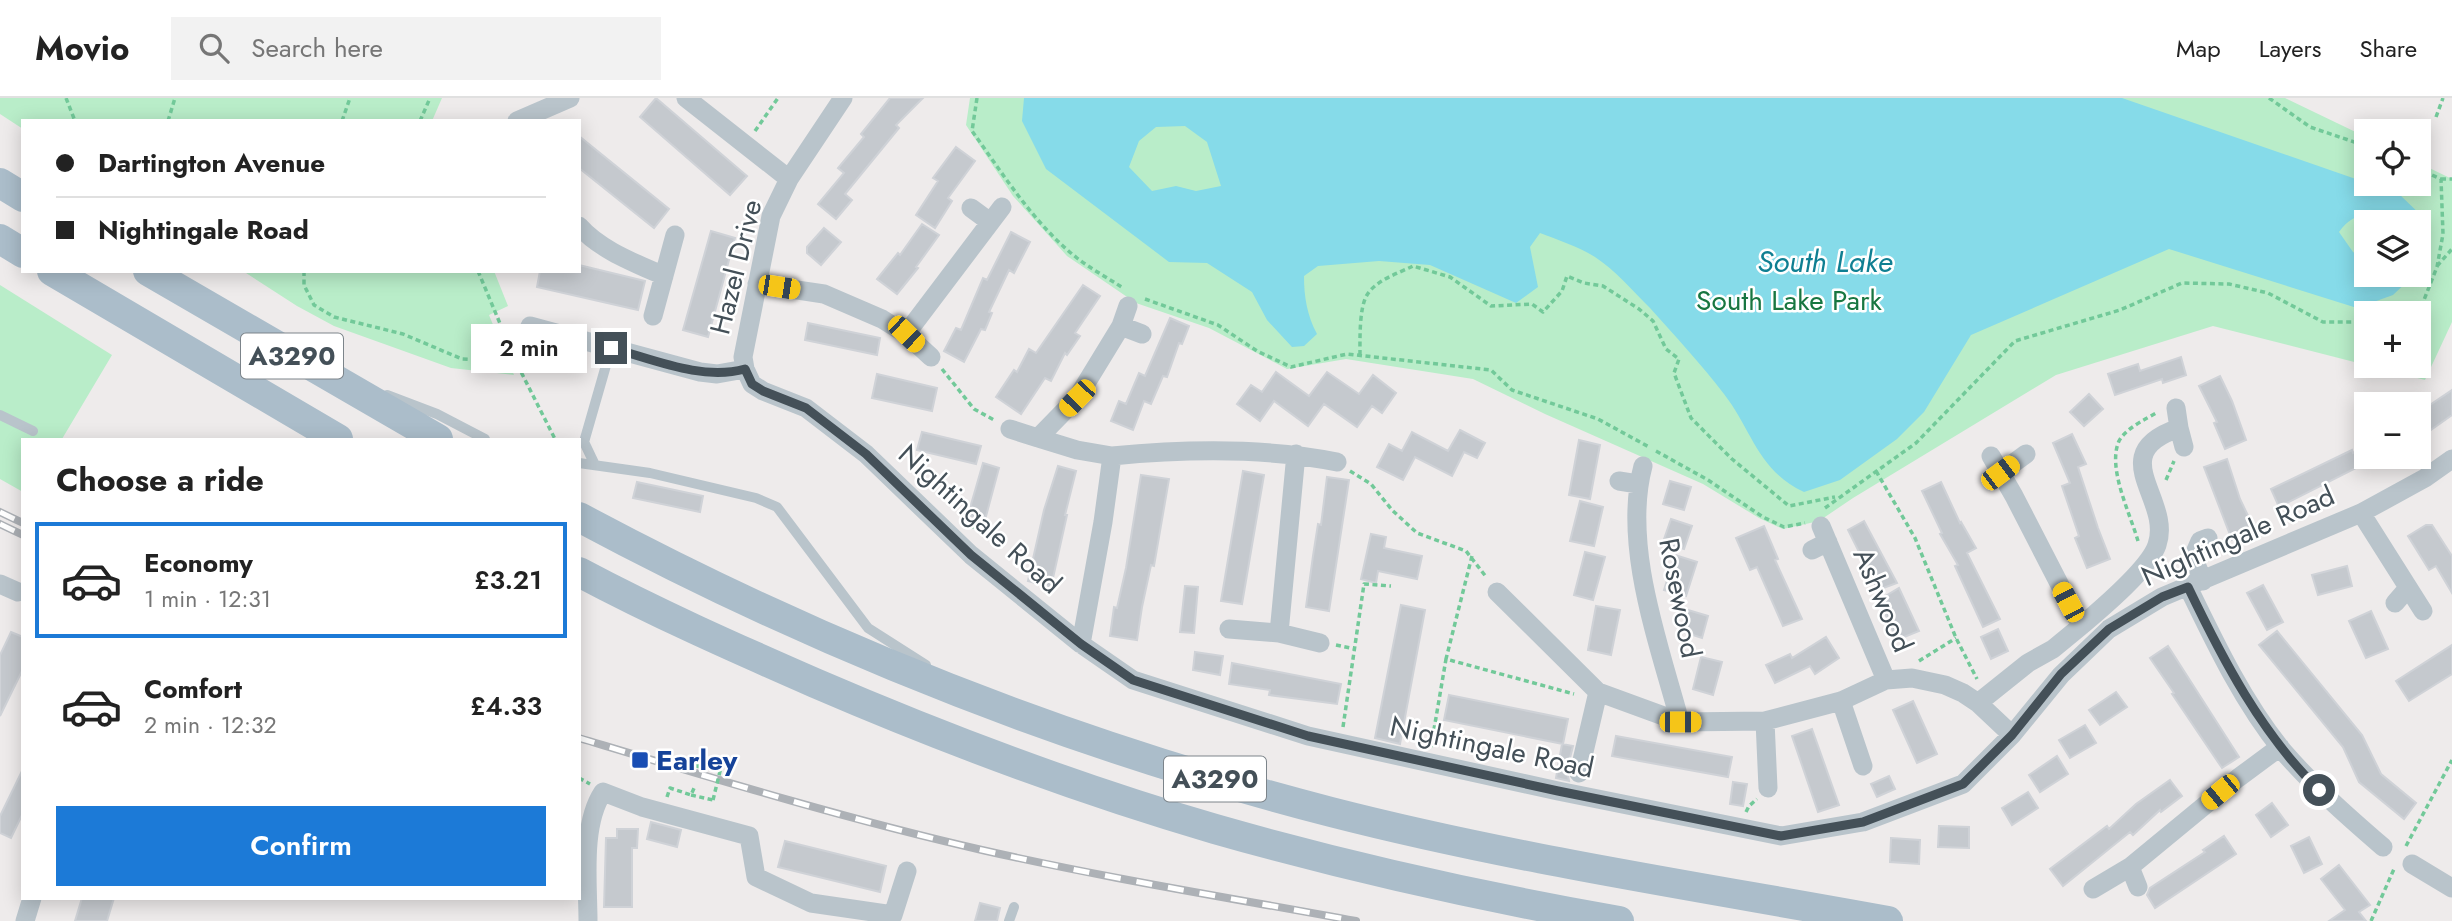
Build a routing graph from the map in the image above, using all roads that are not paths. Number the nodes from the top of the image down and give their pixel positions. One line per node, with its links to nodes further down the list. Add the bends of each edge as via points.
1 (570, 98): 4 (street)
2 (686, 98): 5 (street, Hazel Drive)
3 (843, 98): 5 (street, Hazel Drive)
4 (522, 119)
5 (789, 178): 16 (street, Hazel Drive, via 771,216)
6 (0, 183): 7 (main road)
7 (21, 196)
8 (971, 208): 21 (street, via 996,215)
9 (581, 228): 15 (street, via 634,263)
10 (675, 235): 15 (street)
11 (0, 239): 12 (main road)
12 (21, 252)
13 (55, 273): 31 (main road, A3290)
14 (151, 273): 25 (main road, A3290)
15 (664, 276): 18 (street)
16 (757, 284): 21 (street, via 824,294); 26 (street, Hazel Drive, via 743,357)
17 (1129, 297): 20 (street)
18 (653, 316)
19 (530, 326): 23 (street)
20 (1121, 326): 22 (street); 34 (street, via 1077,398)
21 (906, 334): 24 (street)
22 (1142, 334)
23 (611, 348): 26 (street, via 700,372); 42 (lane, via 584,442)
24 (930, 357)
25 (302, 361): 32 (main road, A3290); 33 (lane, via 436,414)
26 (745, 369): 59 (street, Nightingale Road, via 752,384 806,408 866,454 971,555)
27 (2176, 408): 55 (street, via 2182,438 2164,433 2147,447 2141,468 2161,525 2157,547 2125,587)
28 (0, 415): 30 (lane)
29 (1010, 429): 34 (street)
30 (33, 431)
31 (336, 438)
32 (436, 438)
33 (483, 438)
34 (1038, 438): 37 (street)
35 (1296, 454): 37 (street); 40 (street); 57 (street)
36 (2026, 454): 43 (street)
37 (1112, 456): 59 (street)
38 (1991, 456): 43 (street)
39 (2452, 459): 45 (street, Nightingale Road)
40 (1337, 462)
41 (581, 463): 42 (lane)
42 (595, 465): 63 (lane, via 650,473 777,507 868,628)
43 (2000, 473): 55 (street)
44 (1633, 477): 66 (street, Rosewood, via 1638,558)
45 (2361, 513): 51 (street, Nightingale Road); 54 (street, via 2402,595)
46 (581, 518): 63 (main road, A3290, via 731,594)
47 (1817, 531): 60 (street, Ashwood)
48 (2208, 538): 51 (street, via 2200,541 2193,557)
49 (581, 573): 82 (main road, A3290, via 734,648 889,715 1090,788 1212,828 1359,867)
50 (0, 583): 52 (street)
51 (2195, 584): 67 (street, Nightingale Road, via 2162,597 2109,629 2061,674); 68 (street, via 2215,643)
52 (19, 592)
53 (1497, 592): 61 (street)
54 (2423, 611)
55 (2081, 626): 62 (street)
56 (1229, 629): 57 (street)
57 (1279, 633): 58 (street)
58 (1320, 643)
59 (1081, 644): 67 (street, Nightingale Road, via 1133,680 1308,736 1781,836 1863,822 1963,784)
60 (1886, 680): 62 (street, via 1912,678); 64 (street)
61 (1597, 696): 66 (street); 70 (street)
62 (1983, 698): 67 (street)
63 (981, 699): 83 (main road, A3290, via 1193,772 1362,820 1550,860)
64 (1841, 701): 65 (street); 69 (street)
65 (1765, 721): 66 (street); 71 (street)
66 (1680, 722)
67 (2012, 735)
68 (2280, 747): 72 (street); 75 (street, via 2334,805 2397,859)
69 (1863, 766)
70 (1579, 773)
71 (1768, 788)
72 (2130, 867): 74 (street); 76 (street)
73 (907, 871): 80 (street, via 893,915 811,903 756,877 749,836 603,792 589,838)
74 (2138, 887)
75 (2452, 888)
76 (2093, 889)
77 (31, 900): 79 (street)
78 (1014, 907): 81 (lane)
79 (25, 921)
80 (588, 921)
81 (1009, 921)
82 (1619, 921)
83 (1888, 921)

